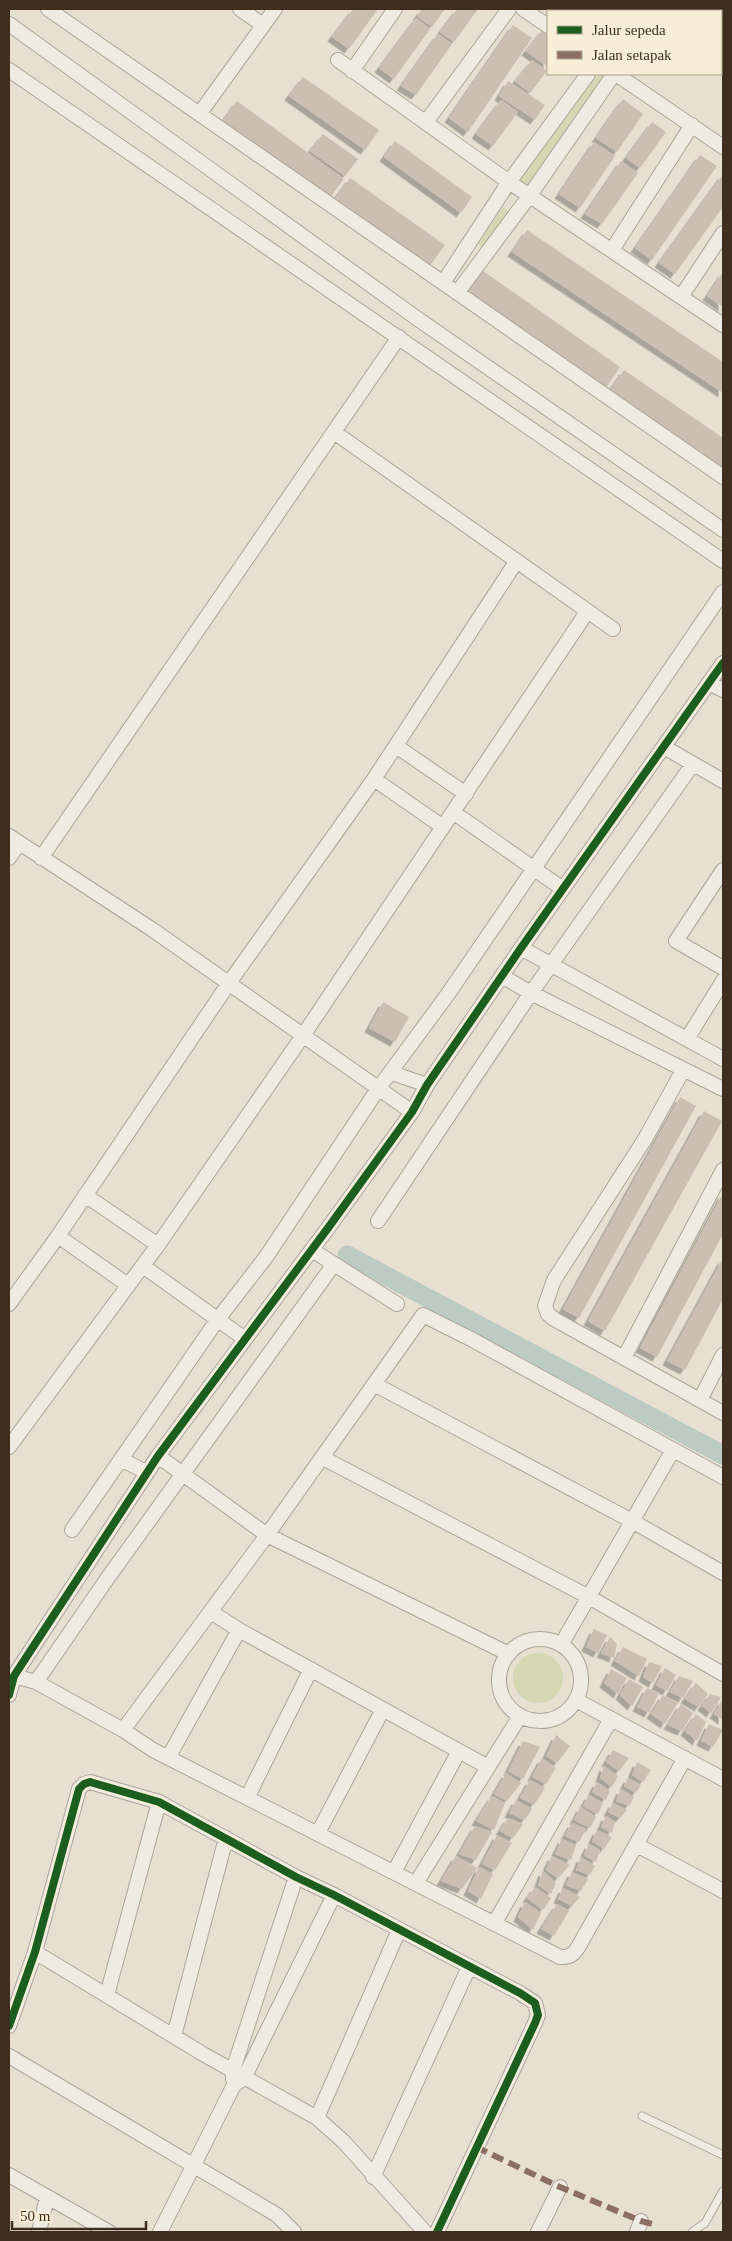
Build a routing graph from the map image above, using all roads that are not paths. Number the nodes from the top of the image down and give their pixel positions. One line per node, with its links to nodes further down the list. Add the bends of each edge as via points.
1 (48, 9): 16 (street)
2 (240, 9): 8 (street)
3 (275, 9): 8 (street)
4 (395, 9): 12 (street)
5 (509, 9): 17 (street)
6 (523, 9): 9 (street)
7 (9, 24): 31 (street, via 415,317)
8 (263, 25): 16 (street)
9 (547, 25)
10 (338, 60): 12 (street)
11 (9, 70): 28 (street)
12 (352, 72): 17 (street)
13 (587, 75): 20 (street)
14 (614, 75): 21 (street)
15 (617, 75): 18 (street)
16 (200, 113): 24 (street)
17 (426, 122): 20 (street)
18 (692, 125): 19 (street); 23 (street)
19 (723, 147)
20 (509, 182): 21 (street); 24 (street)
21 (530, 195): 23 (street); 25 (street)
22 (723, 233): 26 (street)
23 (612, 250): 26 (street)
24 (443, 283): 25 (street)
25 (457, 294): 30 (street)
26 (681, 297): 27 (street)
27 (723, 325)
28 (399, 337): 29 (street); 32 (street)
29 (334, 432): 33 (street); 50 (street)
30 (723, 477)
31 (723, 530)
32 (723, 561)
33 (516, 562): 35 (street); 40 (street)
34 (723, 592): 51 (street)
35 (587, 612): 36 (street); 45 (street)
36 (613, 630)
37 (723, 663): 38 (street)
38 (709, 683): 39 (street); 41 (street)
39 (723, 690)
40 (396, 746): 43 (street); 45 (street)
41 (664, 747): 42 (street); 53 (street)
42 (693, 764): 44 (street); 55 (street)
43 (374, 779): 47 (street); 59 (street)
44 (723, 781)
45 (466, 794): 46 (street)
46 (453, 812): 47 (street); 51 (street)
47 (442, 827): 61 (street)
48 (14, 839): 49 (street); 50 (street)
49 (9, 858)
50 (41, 858): 59 (street)
51 (534, 869): 53 (street); 65 (street)
52 (723, 870): 56 (street, via 676,941)
53 (563, 889): 54 (street)
54 (522, 948): 55 (street); 57 (street)
55 (552, 964): 60 (street); 62 (street)
56 (723, 968)
57 (502, 976): 60 (street); 66 (street)
58 (723, 981): 62 (street)
59 (228, 983): 61 (street); 71 (street)
60 (531, 993): 64 (street); 72 (street)
61 (302, 1037): 67 (street); 74 (street)
62 (687, 1039): 63 (street)
63 (723, 1059)
64 (683, 1070): 68 (street); 84 (street, via 645,1139 554,1280 545,1306 548,1314)
65 (392, 1072): 66 (street); 67 (street)
66 (426, 1085): 69 (street)
67 (378, 1089): 69 (street); 81 (street, via 266,1257)
68 (723, 1089)
69 (412, 1112): 75 (street)
70 (723, 1170): 84 (street)
71 (85, 1195): 73 (street); 74 (street)
72 (378, 1222)
73 (58, 1236): 78 (street); 79 (street)
74 (158, 1245): 77 (street)
75 (312, 1250): 76 (street); 82 (street)
76 (334, 1264): 80 (street); 94 (street)
77 (143, 1266): 78 (street); 81 (street)
78 (128, 1285): 88 (street)
79 (9, 1304)
80 (397, 1304)
81 (218, 1319): 82 (street); 92 (street)
82 (245, 1339): 90 (street)
83 (723, 1356): 86 (street)
84 (624, 1358): 86 (street)
85 (374, 1384): 89 (street, via 423,1315); 91 (street); 96 (street)
86 (700, 1400): 87 (street)
87 (723, 1414)
88 (9, 1447)
89 (673, 1450): 95 (street); 96 (street)
90 (158, 1456): 93 (street); 94 (street)
91 (323, 1458): 98 (street); 100 (street)
92 (121, 1459): 93 (street); 97 (street)
93 (146, 1472): 107 (street)
94 (183, 1474): 98 (street); 108 (street)
95 (723, 1477)
96 (632, 1521): 99 (street); 100 (street)
97 (72, 1530)
98 (267, 1536): 101 (street); 104 (street)
99 (723, 1573)
100 (589, 1597): 103 (street); 106 (street)
101 (211, 1612): 102 (street); 114 (street)
102 (239, 1630): 105 (street); 116 (street)
103 (561, 1645): 104 (street, via 539,1639 525,1642); 110 (street, via 576,1659 581,1672 581,1687)
104 (509, 1654): 112 (street, via 499,1673 499,1685 509,1709)
105 (311, 1669): 111 (street); 120 (street)
106 (723, 1674)
107 (14, 1676): 108 (street); 109 (street)
108 (36, 1682): 114 (street)
109 (9, 1695)
110 (576, 1700): 112 (street, via 563,1714 545,1722); 113 (street)
111 (383, 1710): 115 (street); 122 (street)
112 (520, 1716): 118 (street)
113 (611, 1719): 117 (street); 130 (street)
114 (123, 1730): 116 (street)
115 (459, 1751): 118 (street); 125 (street)
116 (168, 1758): 120 (street)
117 (685, 1758): 119 (street); 124 (street)
118 (488, 1767): 127 (street)
119 (723, 1779)
120 (247, 1798): 122 (street)
121 (159, 1802): 123 (street); 132 (street, via 90,1782 79,1789); 134 (street)
122 (318, 1833): 125 (street)
123 (226, 1838): 126 (street); 136 (street)
124 (637, 1846): 128 (street); 130 (street, via 574,1954 567,1958)
125 (394, 1872): 127 (street)
126 (296, 1877): 129 (street); 138 (street)
127 (416, 1883): 130 (street)
128 (723, 1891)
129 (334, 1895): 131 (street); 138 (street)
130 (494, 1924)
131 (399, 1930): 133 (street); 140 (street)
132 (35, 1952): 134 (street); 135 (street)
133 (469, 1967): 144 (street); 153 (street, via 530,1999 535,2003 538,2015)
134 (107, 1995): 136 (street)
135 (9, 2026)
136 (174, 2036): 138 (street)
137 (9, 2056): 142 (street)
138 (237, 2078): 140 (street); 142 (street)
139 (642, 2116): 141 (lane)
140 (317, 2118): 144 (street)
141 (723, 2155)
142 (193, 2164): 150 (street); 151 (street, via 277,2215)
143 (9, 2175): 147 (street)
144 (373, 2177): 152 (street)
145 (560, 2187): 154 (street)
146 (723, 2191): 155 (lane, via 705,2223)
147 (47, 2197): 148 (street); 149 (street)
148 (39, 2232)
149 (109, 2232)
150 (160, 2232)
151 (294, 2232)
152 (425, 2232)
153 (437, 2232)
154 (538, 2232)
155 (692, 2232)

